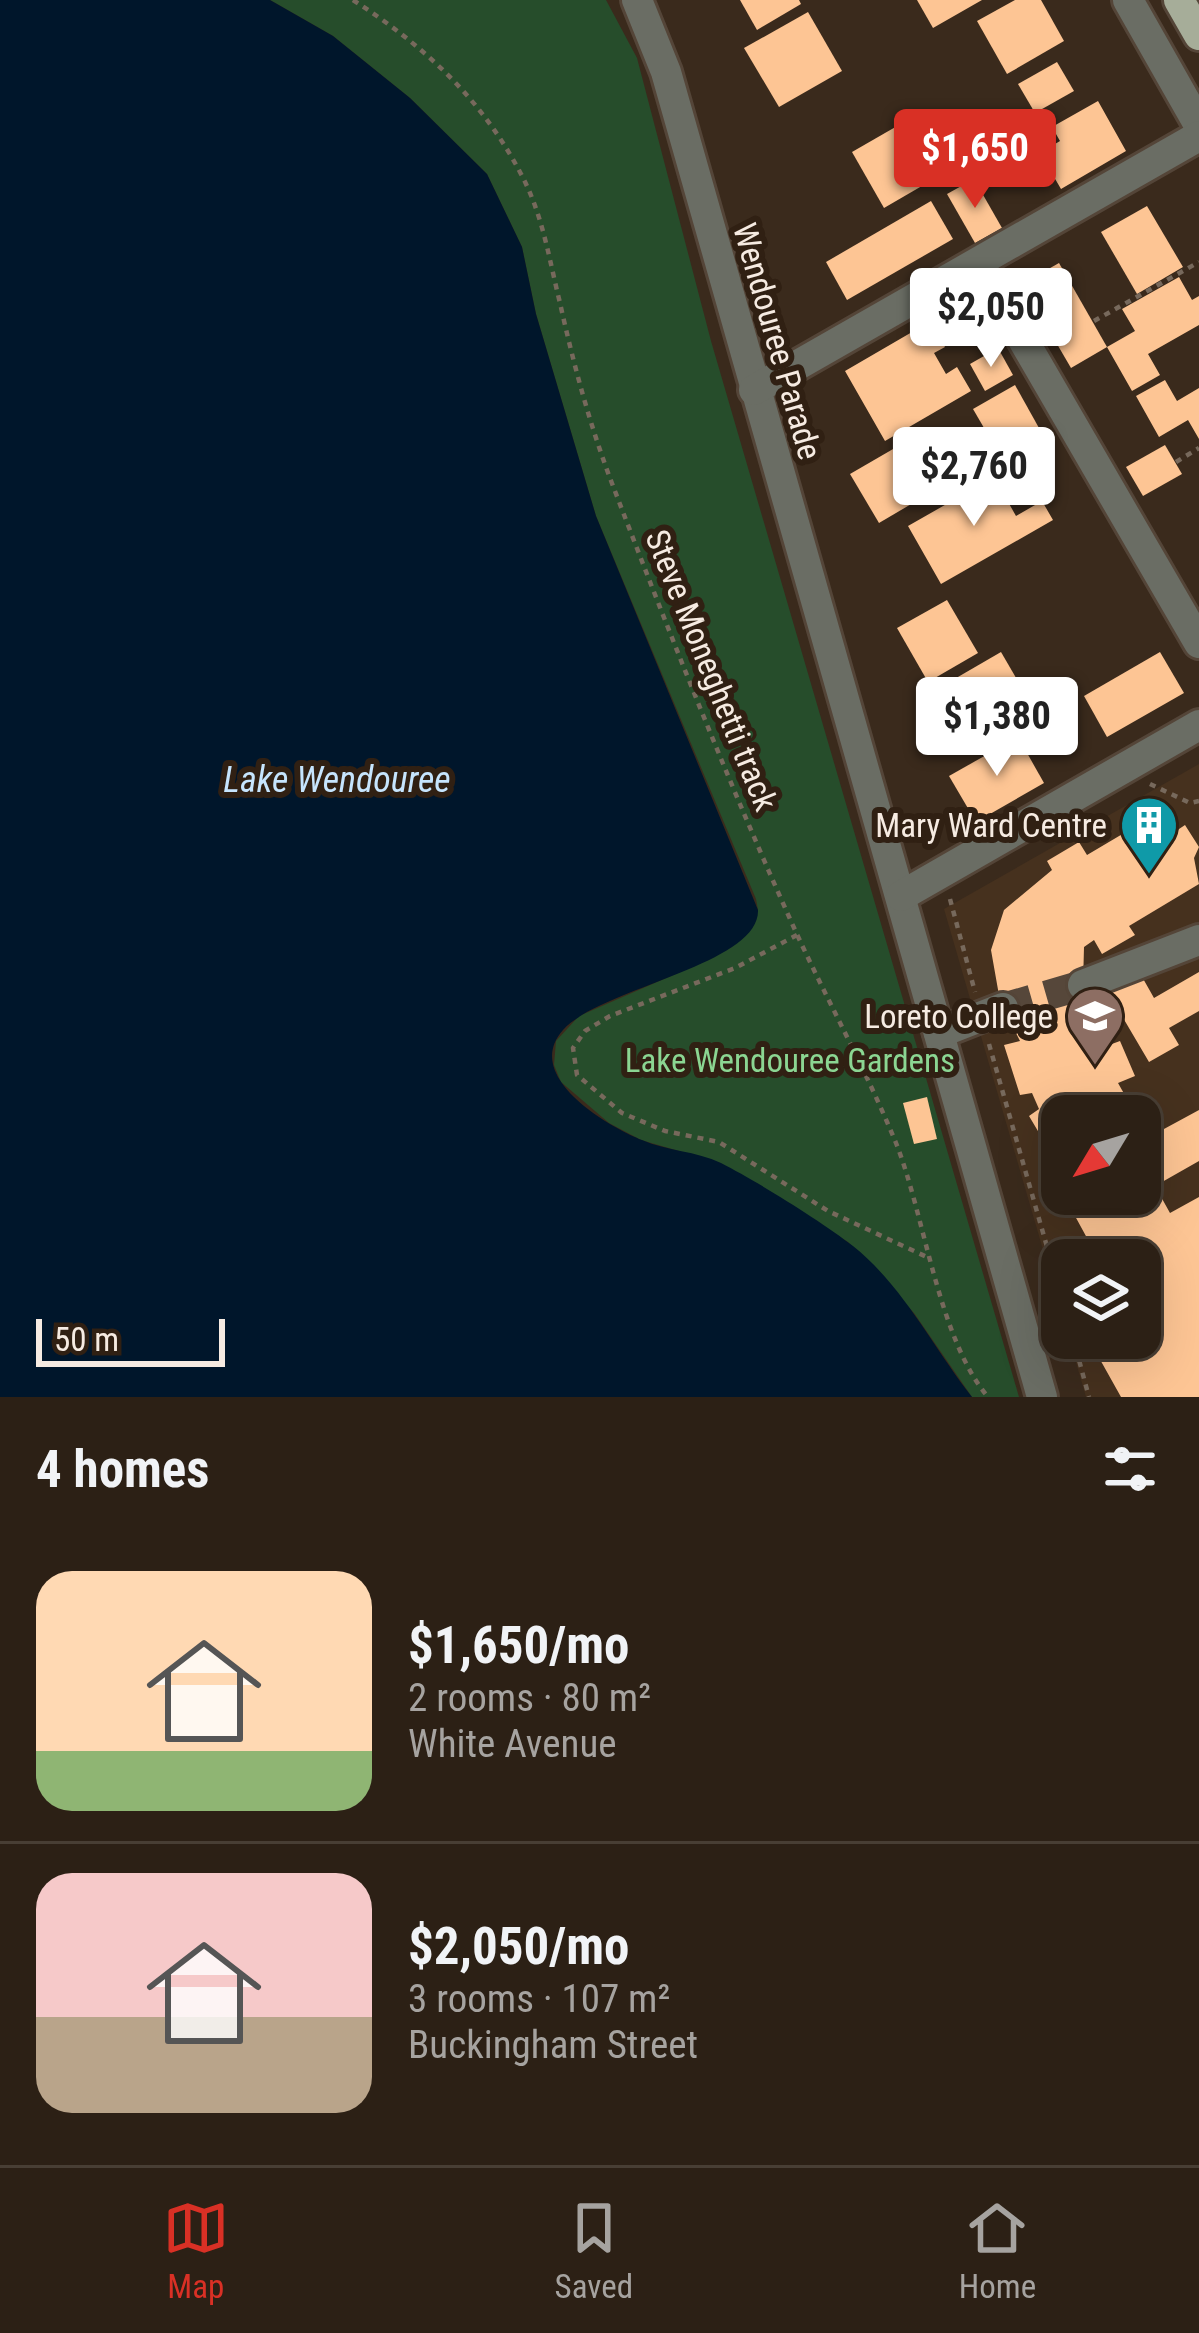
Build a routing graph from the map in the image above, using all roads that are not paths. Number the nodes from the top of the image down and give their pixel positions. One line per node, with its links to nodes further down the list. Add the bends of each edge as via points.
1 (637, 0): 6 (street, Wendouree Parade)
2 (649, 0): 6 (street)
3 (1128, 0): 7 (street)
4 (1179, 0): 5 (main road)
5 (1199, 35)
6 (656, 42): 10 (street, Wendouree Parade)
7 (1199, 125)
8 (1199, 136): 9 (street)
9 (979, 264): 10 (street); 11 (street)
10 (754, 389): 13 (street, Wendouree Parade)
11 (1199, 643)
12 (1199, 725): 13 (street)
13 (901, 896): 17 (street, Wendouree Parade)
14 (1199, 940): 15 (street)
15 (1083, 986)
16 (992, 1012): 17 (street)
17 (939, 1033): 18 (street, Wendouree Parade)
18 (1042, 1397)

